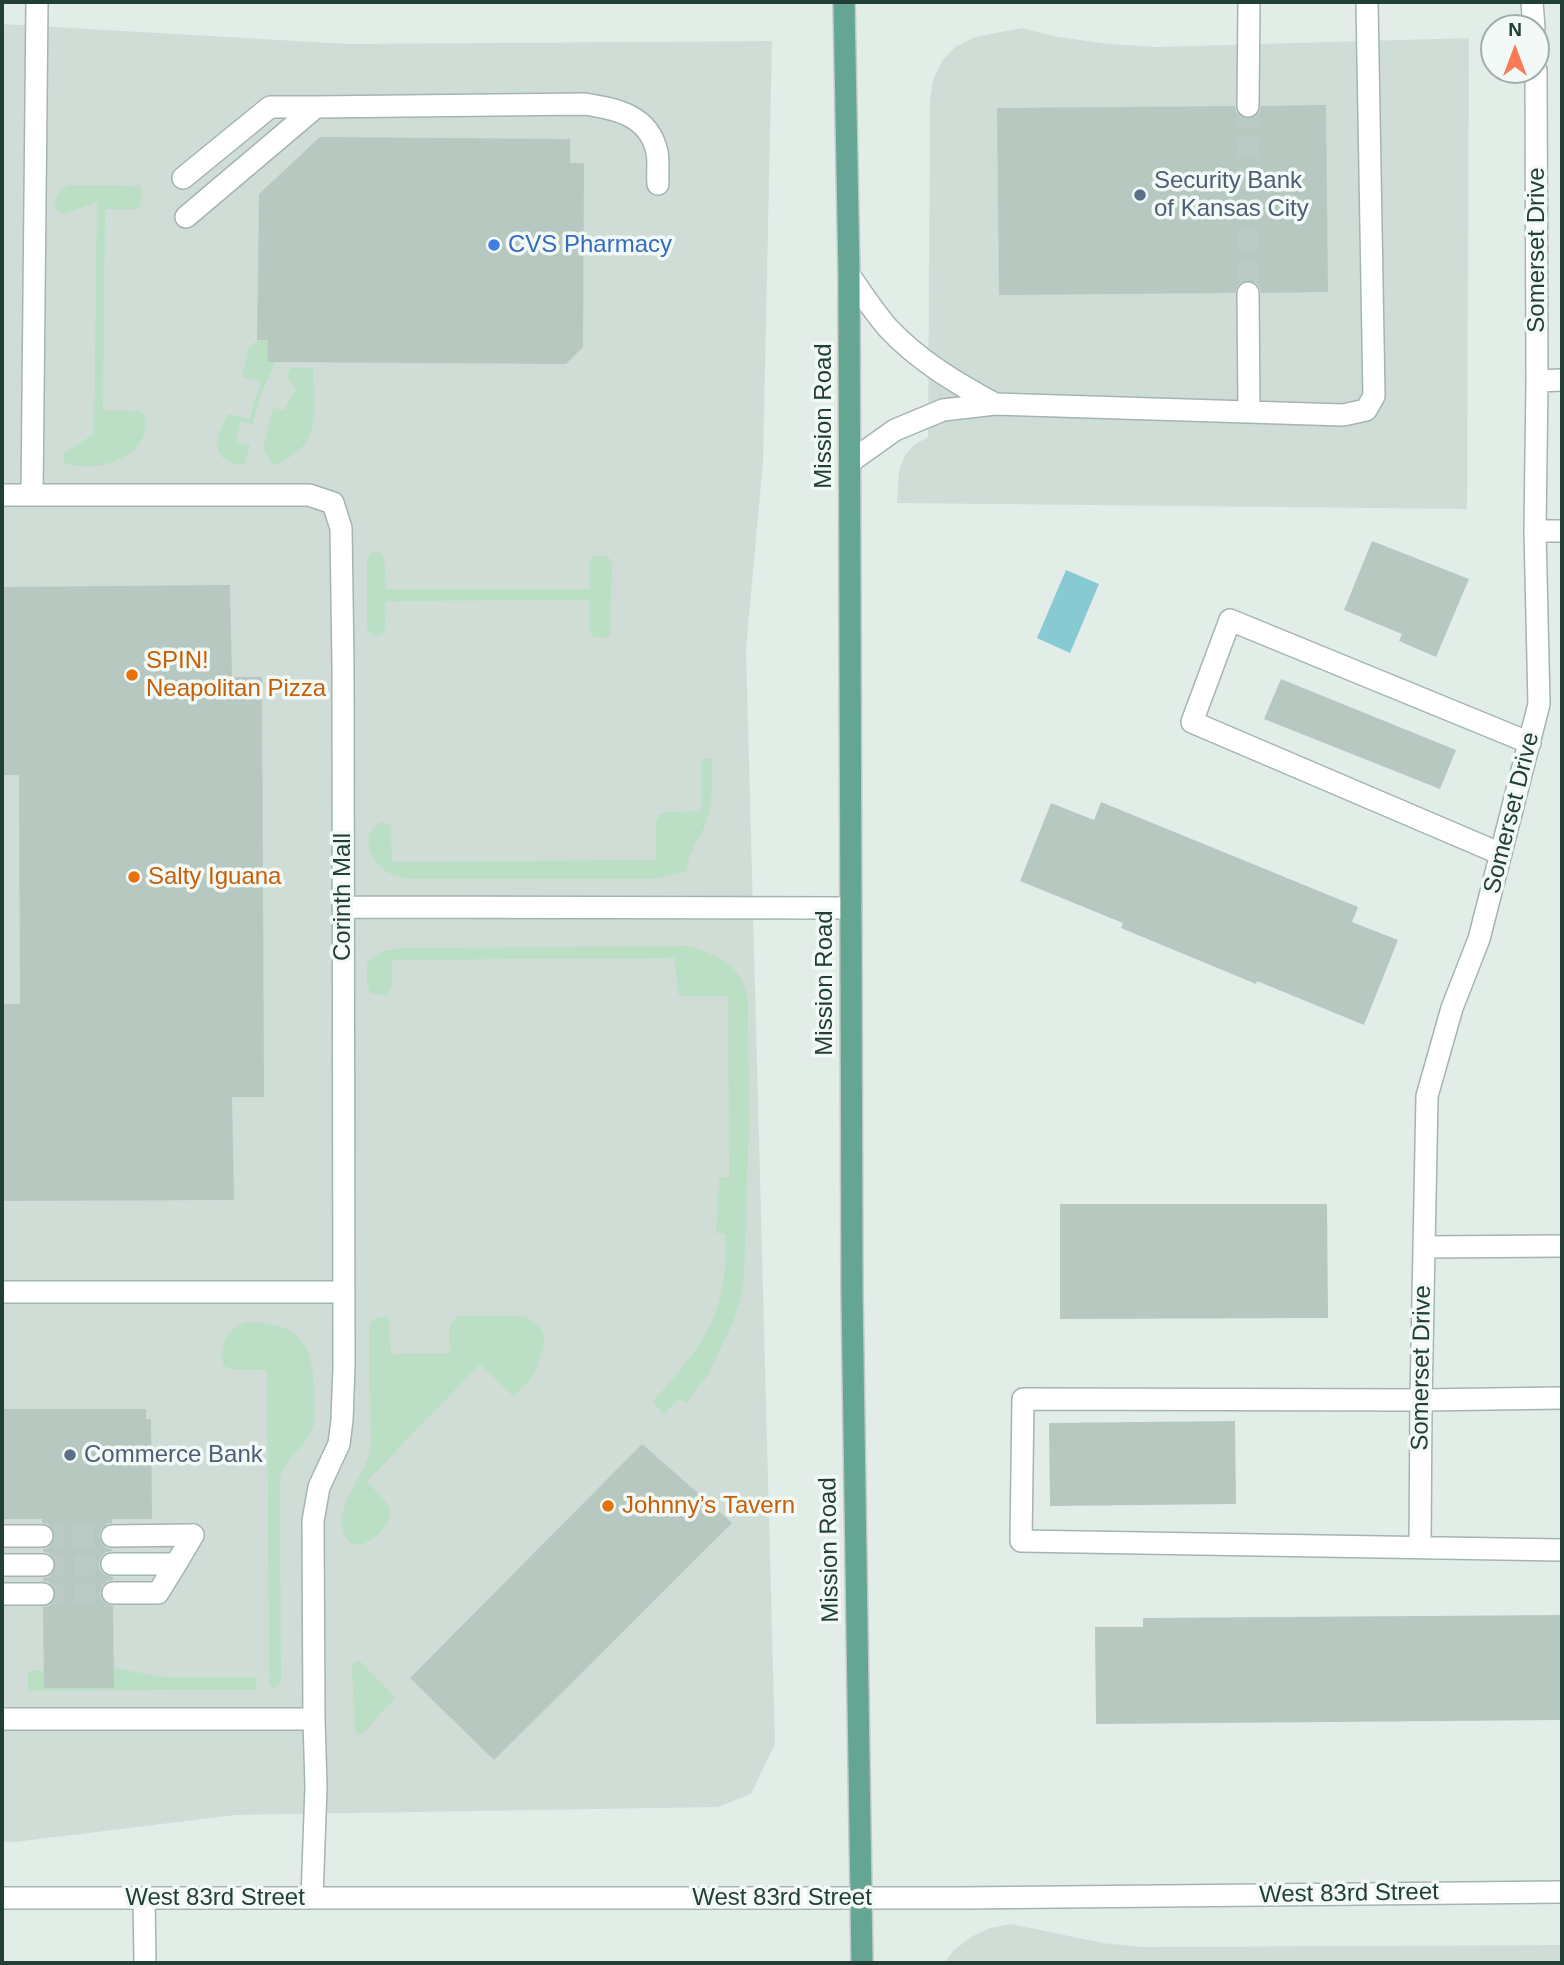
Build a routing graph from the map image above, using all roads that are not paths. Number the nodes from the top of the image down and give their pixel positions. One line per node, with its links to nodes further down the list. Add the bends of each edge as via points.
1 (37, 2): 19 (street)
2 (844, 2): 11 (main road, Mission Road)
3 (1249, 2): 6 (street)
4 (1367, 2): 16 (street, via 1374,396 1366,410 1343,415)
5 (1536, 84): 14 (street, Somerset Drive)
6 (1248, 106)
7 (316, 107): 8 (street, via 270,107); 9 (street, via 585,104 615,108 649,132 657,151); 10 (street)
8 (183, 178)
9 (658, 184)
10 (186, 217)
11 (849, 275): 15 (street, via 887,327 915,354); 17 (main road, Mission Road)
12 (1248, 293): 16 (street)
13 (1562, 380): 14 (street)
14 (1537, 381): 20 (street, Somerset Drive)
15 (995, 404): 16 (street); 17 (street, via 943,411 895,430)
16 (1249, 412)
17 (850, 463): 25 (main road, Mission Road)
18 (2, 495): 19 (street)
19 (32, 495): 24 (street, Corinth Mall, via 310,495 333,503 341,528)
20 (1535, 531): 21 (street); 22 (street, Somerset Drive, via 1539,704)
21 (1562, 531)
22 (1530, 743): 23 (street, Somerset Drive); 23 (street, via 1230,620 1192,722)
23 (1502, 854): 27 (street, Somerset Drive, via 1427,1096)
24 (343, 907): 25 (street); 29 (street, Corinth Mall)
25 (851, 908): 50 (main road, Mission Road)
26 (1562, 1246): 27 (street)
27 (1424, 1247): 31 (street, Somerset Drive)
28 (2, 1292): 29 (street)
29 (344, 1292): 45 (street, Corinth Mall, via 339,1444 319,1487 313,1521)
30 (1562, 1398): 31 (street)
31 (1421, 1400): 35 (street, Somerset Drive); 35 (street, via 1023,1399 1021,1541)
32 (2, 1536): 33 (street)
33 (42, 1536)
34 (113, 1536): 38 (street, via 193,1535)
35 (1420, 1547): 36 (street)
36 (1562, 1550)
37 (113, 1564): 38 (street)
38 (176, 1564): 41 (street, via 158,1593)
39 (2, 1565): 40 (street)
40 (43, 1565)
41 (113, 1593)
42 (2, 1594): 43 (street)
43 (43, 1594)
44 (2, 1719): 45 (street)
45 (314, 1719): 49 (street, Corinth Mall)
46 (1562, 1892): 50 (street, West 83rd Street)
47 (2, 1898): 48 (street, West 83rd Street)
48 (144, 1898): 49 (street, West 83rd Street); 51 (street)
49 (312, 1898): 50 (street, West 83rd Street)
50 (862, 1898): 52 (main road, Mission Road)
51 (145, 1963)
52 (862, 1963)

